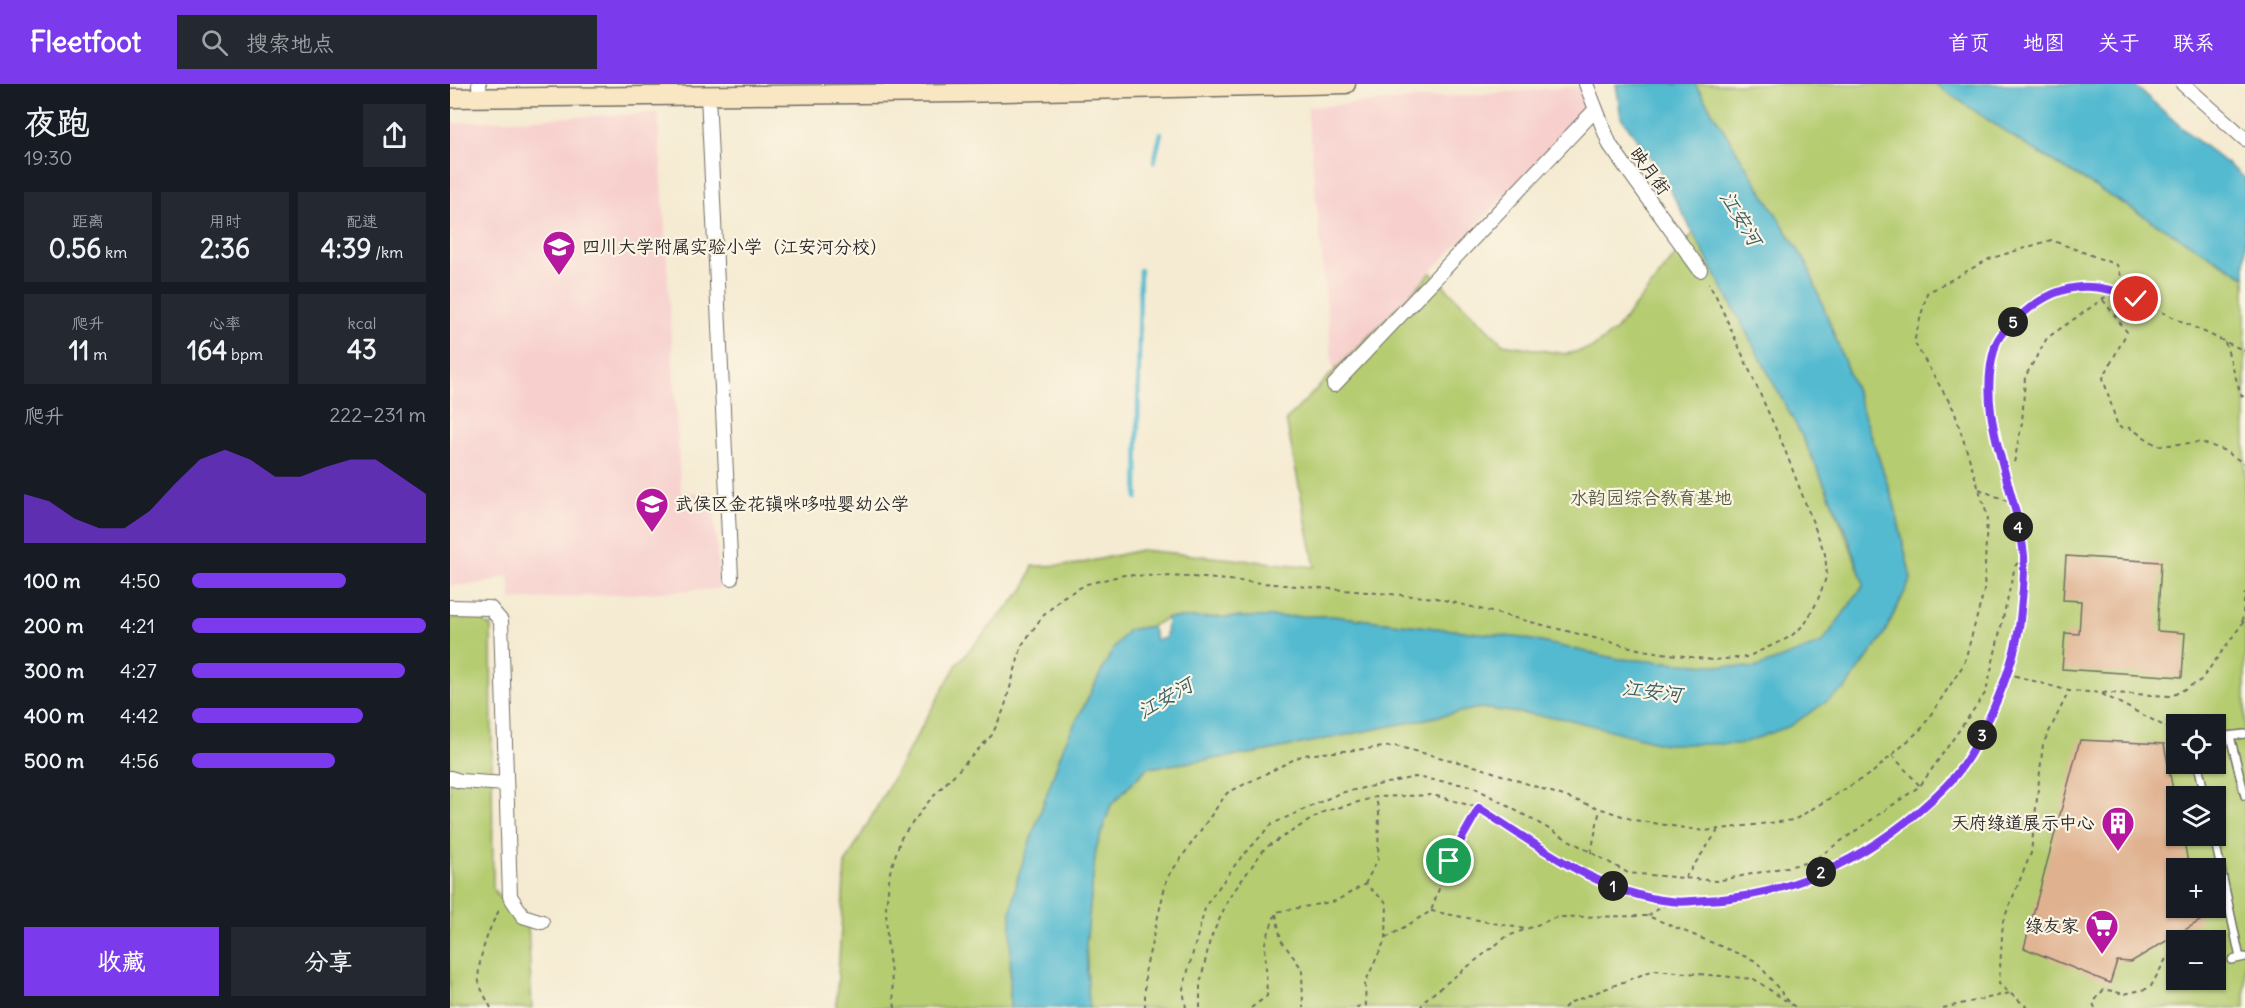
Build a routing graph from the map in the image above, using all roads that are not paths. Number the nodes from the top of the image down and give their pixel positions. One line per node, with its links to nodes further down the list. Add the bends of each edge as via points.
1 (1346, 84): 4 (street)
2 (1586, 84): 8 (street, 映月街)
3 (2183, 84): 9 (street)
4 (960, 88): 6 (street)
5 (480, 91): 6 (street); 7 (street)
6 (708, 95): 12 (street)
7 (450, 98)
8 (1596, 109): 10 (street, 映月街, via 1610,146); 11 (street)
9 (2245, 139)
10 (1700, 270)
11 (1334, 385)
12 (731, 578)
13 (450, 607): 18 (street, via 489,608 501,621)
14 (2245, 734): 16 (lane)
15 (2226, 736): 16 (lane)
16 (2230, 736): 19 (lane)
17 (450, 778): 18 (street)
18 (506, 784): 21 (street, via 510,896 523,916)
19 (2245, 796)
20 (2216, 846): 22 (lane)
21 (542, 922)
22 (2239, 958)

